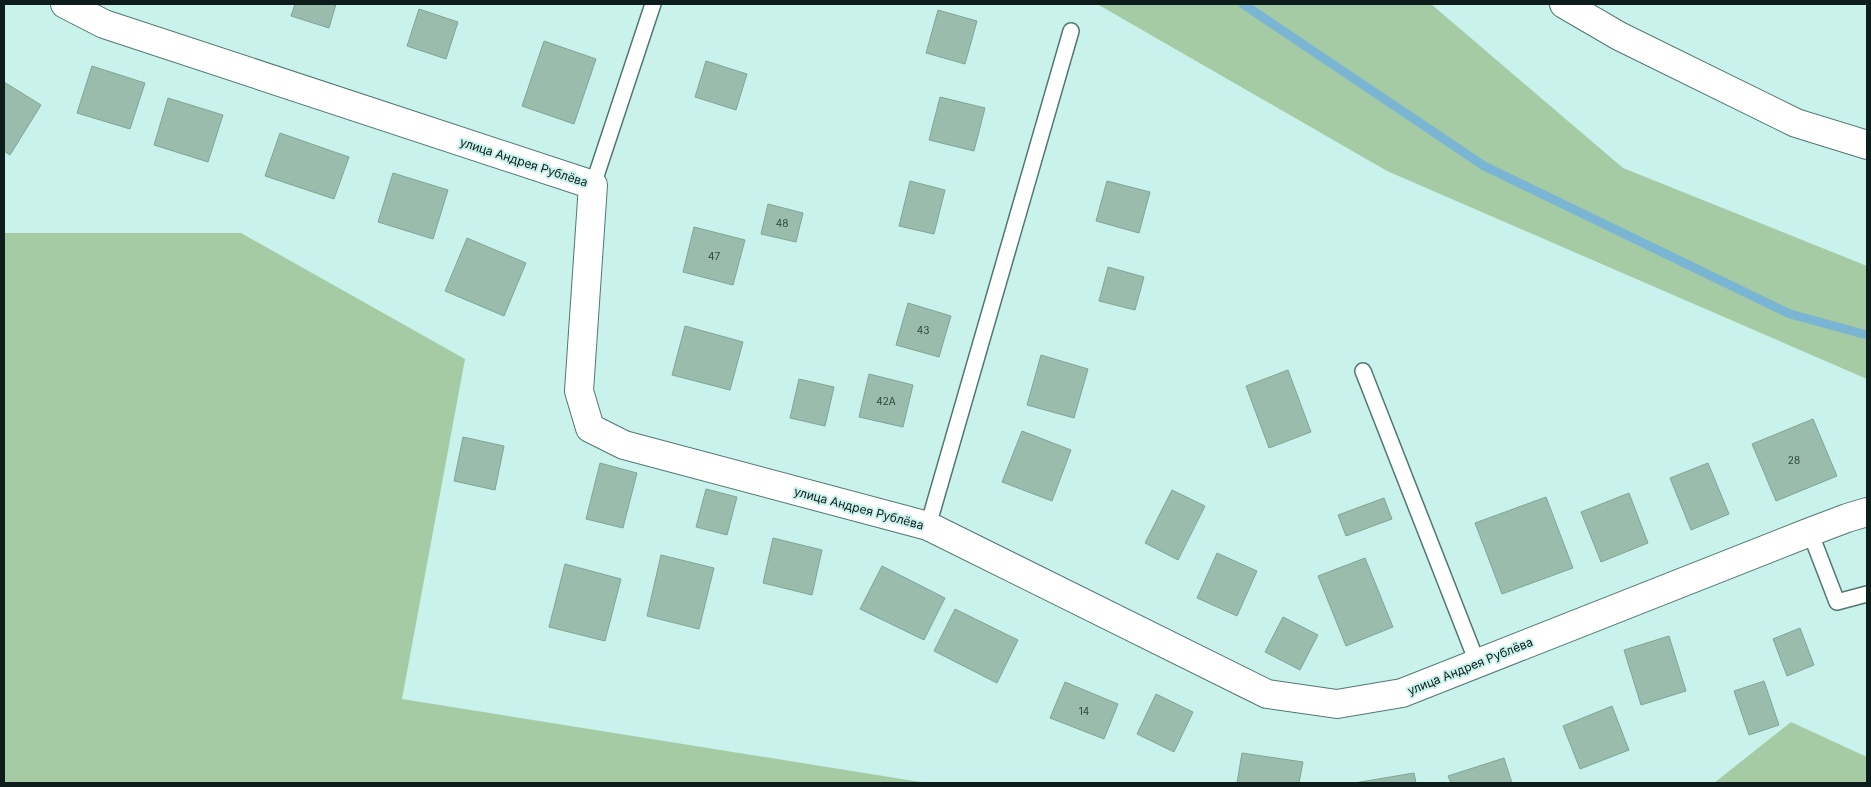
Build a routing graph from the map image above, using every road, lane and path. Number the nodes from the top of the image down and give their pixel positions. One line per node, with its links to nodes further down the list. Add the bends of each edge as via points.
1 (64, 4): 6 (street, улица Андрея Рублёва, via 104,24)
2 (653, 4): 6 (lane)
3 (1564, 4): 5 (street, via 1620,36 1796,123)
4 (1071, 31): 9 (lane)
5 (1867, 145)
6 (593, 184): 9 (street, улица Андрея Рублёва, via 579,391 590,428 624,446)
7 (1363, 371): 12 (lane)
8 (1867, 512): 10 (street, улица Андрея Рублёва)
9 (928, 526): 12 (street, улица Андрея Рублёва, via 1267,694 1337,704 1402,693)
10 (1810, 532): 11 (lane, via 1837,602); 12 (street, улица Андрея Рублёва)
11 (1867, 594)
12 (1477, 662)

